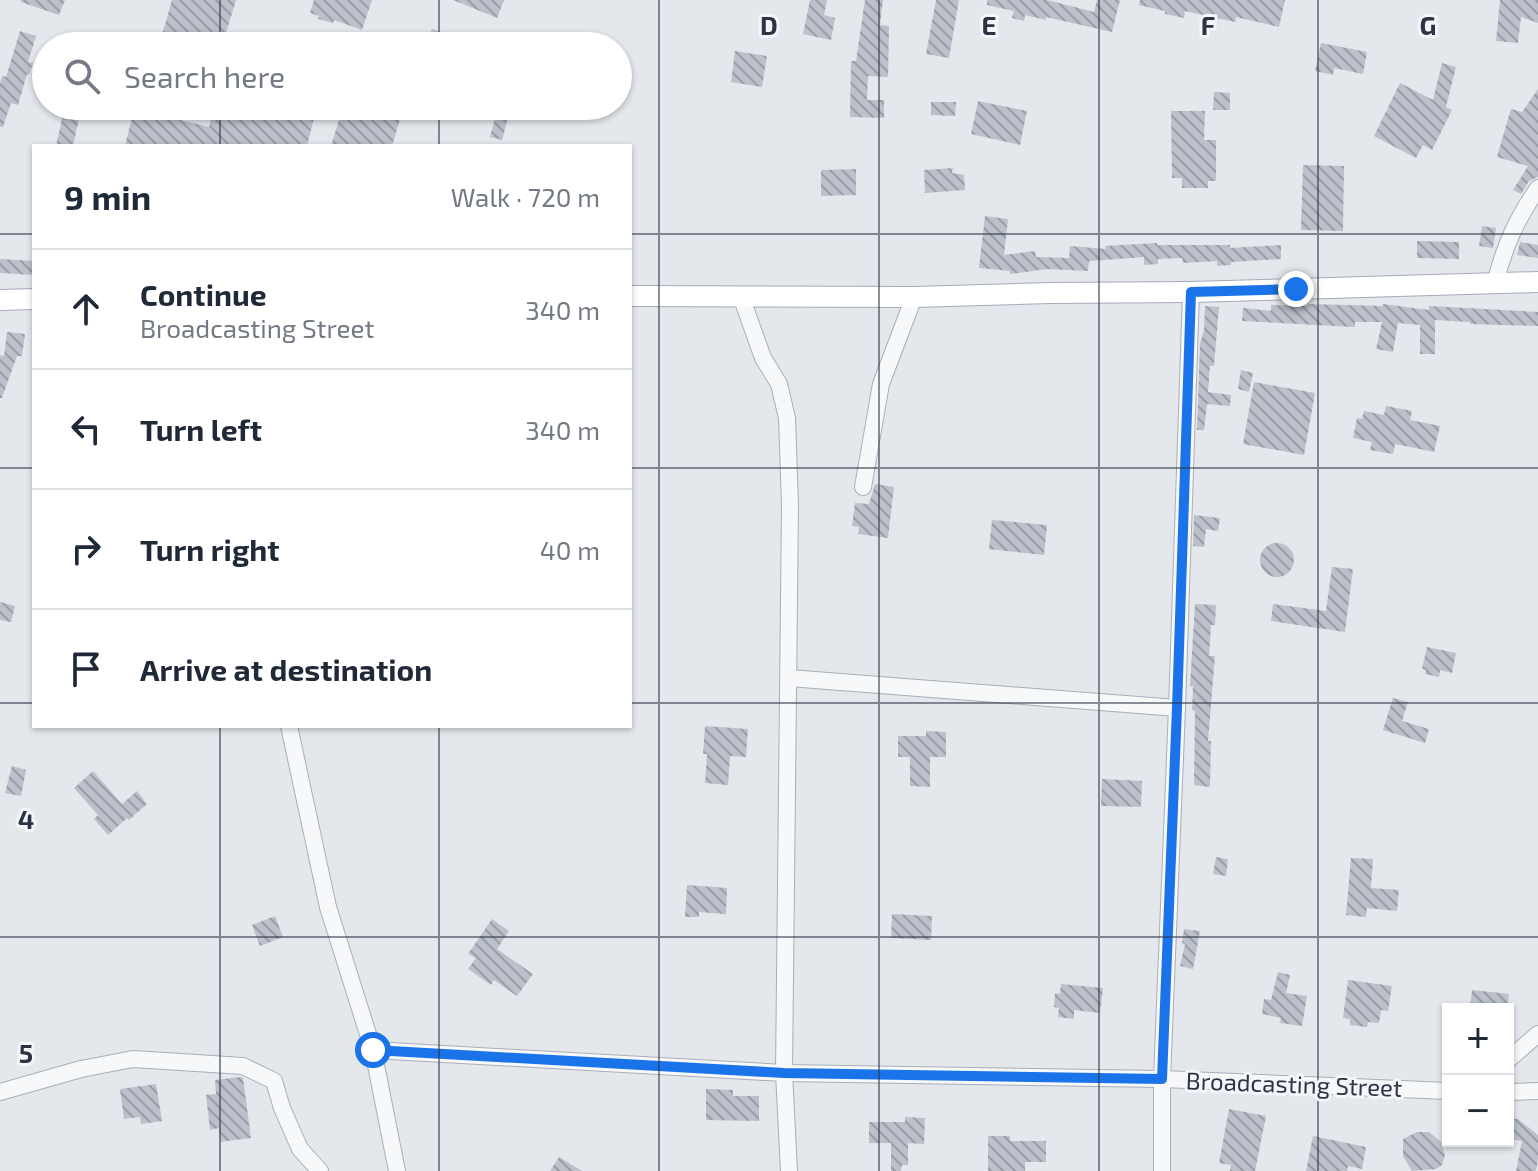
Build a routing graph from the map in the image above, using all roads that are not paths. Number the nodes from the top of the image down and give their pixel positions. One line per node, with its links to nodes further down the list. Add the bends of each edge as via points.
1 (1538, 188): 3 (street, via 1519,216)
2 (1538, 282): 3 (main road)
3 (1495, 283): 4 (main road)
4 (1191, 292): 7 (main road); 12 (street)
5 (632, 296): 6 (main road)
6 (741, 296): 7 (main road); 11 (street, via 763,358 779,384 787,418)
7 (914, 297): 10 (street, via 881,384)
8 (32, 299): 9 (main road)
9 (0, 300)
10 (863, 487)
11 (789, 678): 12 (street); 17 (street)
12 (1177, 708): 18 (street)
13 (289, 728): 15 (street, via 328,907)
14 (1538, 1034): 16 (street)
15 (373, 1050): 17 (street, Broadcasting Street); 24 (street)
16 (1514, 1055)
17 (784, 1073): 18 (street, Broadcasting Street); 25 (street)
18 (1162, 1079): 19 (street, Broadcasting Street); 26 (street)
19 (1442, 1091)
20 (1538, 1091): 22 (street)
21 (0, 1092): 23 (street, via 133,1059 243,1066 274,1081 300,1149)
22 (1514, 1092)
23 (320, 1171)
24 (397, 1171)
25 (789, 1171)
26 (1162, 1171)

